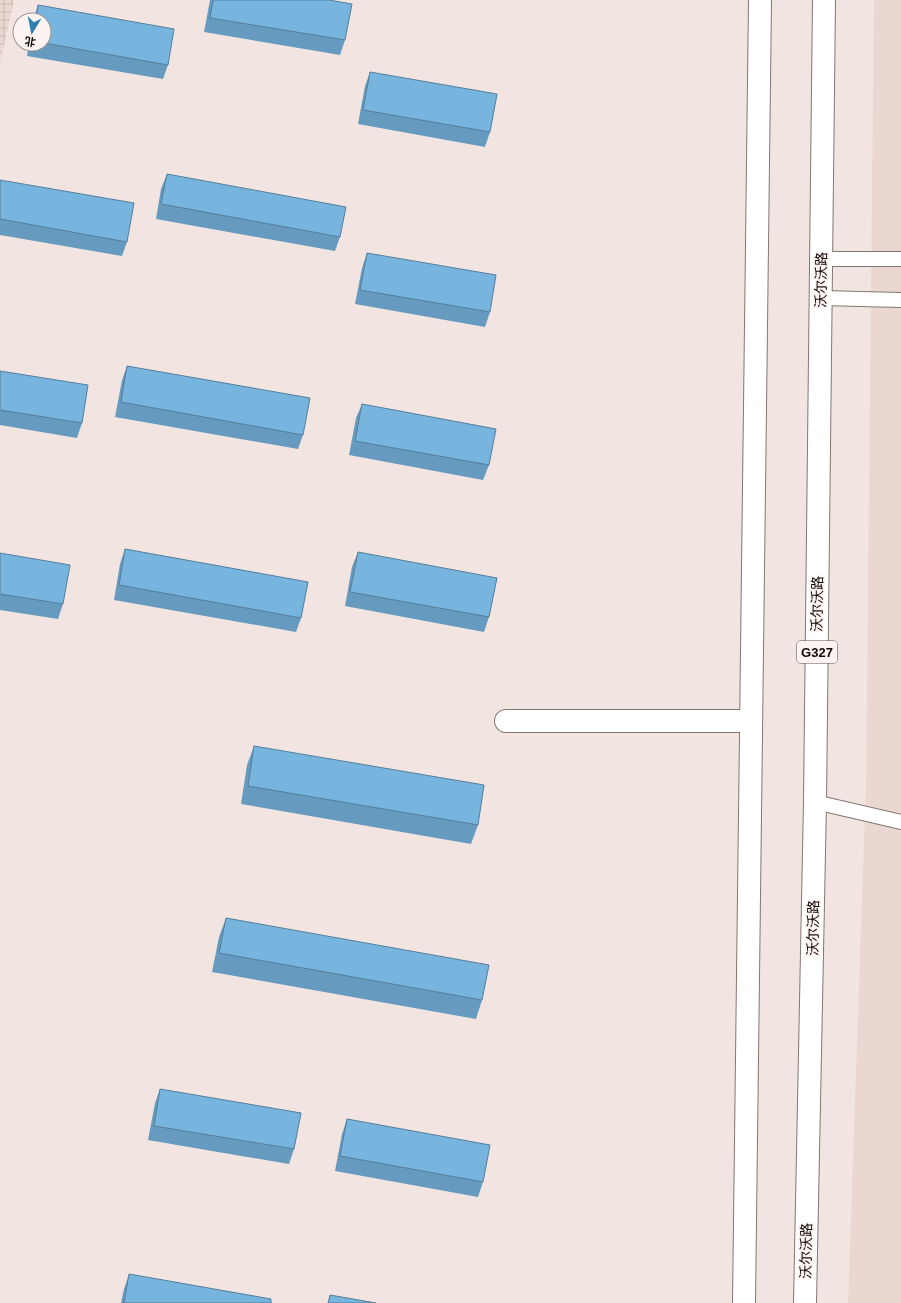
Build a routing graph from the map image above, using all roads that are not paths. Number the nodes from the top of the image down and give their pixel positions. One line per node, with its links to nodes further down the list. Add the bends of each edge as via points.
1 (760, 0): 8 (main road)
2 (824, 0): 3 (main road, 沃尔沃路 / G327)
3 (821, 259): 4 (lane); 5 (main road, 沃尔沃路 / G327)
4 (901, 259)
5 (821, 298): 6 (lane); 9 (main road, 沃尔沃路 / G327)
6 (901, 300)
7 (506, 721): 8 (main road)
8 (751, 721): 11 (main road)
9 (815, 802): 10 (lane); 12 (main road, 沃尔沃路 / G327)
10 (901, 822)
11 (744, 1303)
12 (806, 1303)

